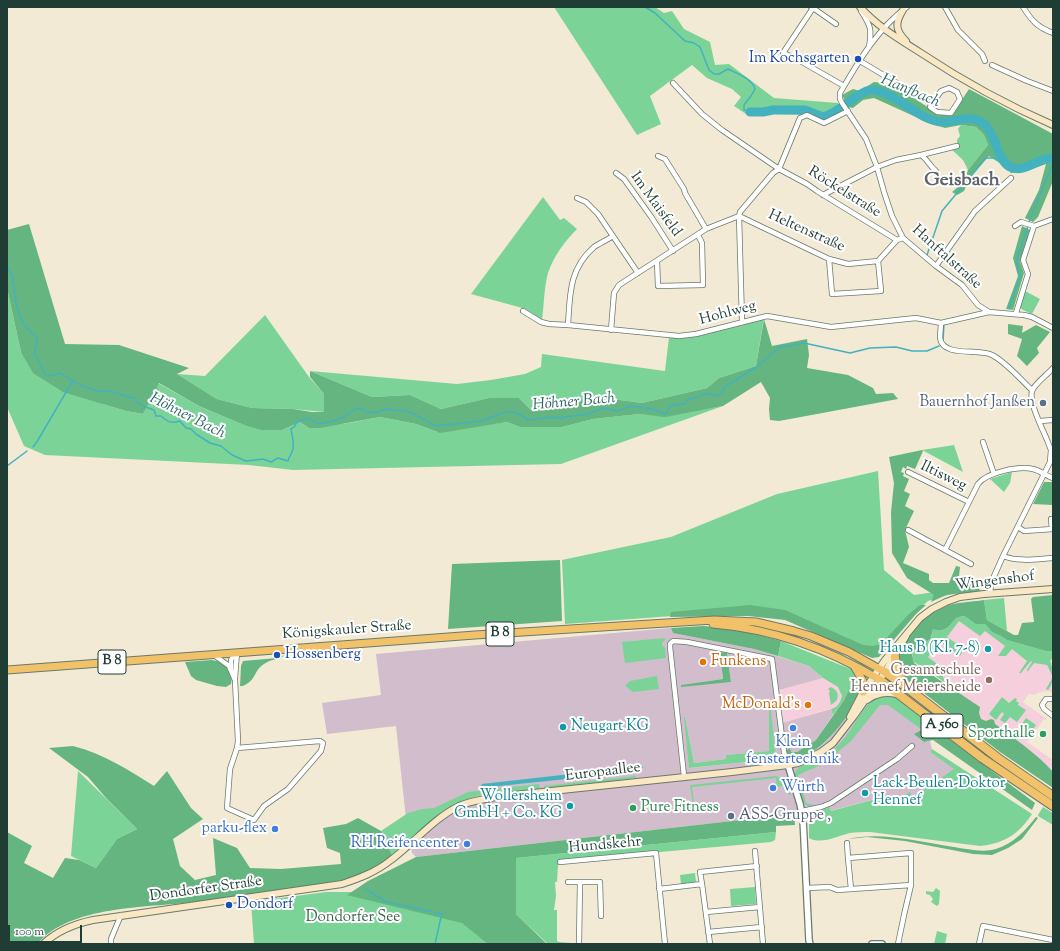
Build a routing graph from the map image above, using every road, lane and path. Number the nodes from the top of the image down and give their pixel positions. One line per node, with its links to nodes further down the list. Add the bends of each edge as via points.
1 (859, 7): 7 (main road); 10 (street, Hanftalstraße, via 871,28)
2 (945, 7): 12 (street, via 958,30 982,54)
3 (1023, 7): 8 (street, via 1041,29)
4 (812, 8): 6 (street); 15 (street, via 783,53)
5 (905, 8): 7 (street, Hanftalstraße); 9 (main road, via 897,20 897,28)
6 (836, 24)
7 (883, 29): 9 (main road); 10 (street, Hanftalstraße)
8 (1053, 33)
9 (911, 47): 19 (main road, via 979,89)
10 (868, 49): 11 (street, Hanftalstraße)
11 (860, 61): 15 (street, Hanftalstraße); 17 (street)
12 (985, 61)
13 (992, 65): 16 (street)
14 (673, 83): 24 (street, Röckelstraße, via 702,114)
15 (844, 86): 18 (street, Hanftalstraße, via 840,99)
16 (1053, 91)
17 (932, 104): 17 (street, via 940,91 949,88 957,92 960,100 951,113 937,112 930,107)
18 (847, 110): 23 (street, Hanftalstraße, via 866,139); 24 (street, via 824,123 807,115 800,118)
19 (1053, 125)
20 (957, 146): 21 (street)
21 (921, 155): 23 (street); 25 (street)
22 (658, 156): 34 (street, via 665,159)
23 (877, 167): 28 (street); 37 (street, Hanftalstraße)
24 (778, 169): 28 (street, Röckelstraße); 30 (street)
25 (936, 171)
26 (616, 173): 39 (street, Im Maisfeld, via 624,179)
27 (1011, 178): 43 (street, via 975,210)
28 (822, 195): 38 (street, Röckelstraße)
29 (577, 198): 36 (street, via 586,202 598,214)
30 (739, 216): 34 (street); 40 (street, Heltenstraße); 48 (street)
31 (1053, 219): 32 (street)
32 (1032, 225): 33 (street, via 1021,222); 47 (street, via 1023,260 1028,274)
33 (1014, 226)
34 (706, 229): 35 (street)
35 (698, 235): 39 (street); 41 (street, via 702,243 703,285 658,286)
36 (613, 236): 44 (street); 50 (street, via 595,246 577,267 570,287)
37 (902, 238): 38 (street); 43 (street, Hanftalstraße)
38 (897, 240): 42 (street)
39 (673, 251): 41 (street)
40 (829, 258): 42 (street, Heltenstraße, via 848,264); 42 (street, via 832,294 881,291)
41 (657, 261): 44 (street)
42 (878, 261)
43 (936, 266): 46 (street, Hanftalstraße, via 962,285 978,305)
44 (638, 273): 52 (street, via 619,285 614,292)
45 (522, 311): 50 (street, Hohlweg, via 540,322)
46 (989, 312): 47 (street); 49 (street, Hohlweg)
47 (1016, 313): 51 (street, via 1032,317)
48 (742, 321): 49 (street, Hohlweg, via 768,316 830,327 916,318); 52 (street, Hohlweg, via 688,336)
49 (941, 322): 54 (street, via 940,338 943,346 949,350 990,354)
50 (568, 325): 52 (street, Hohlweg)
51 (1053, 328)
52 (611, 330)
53 (1053, 368): 54 (street)
54 (1032, 390): 56 (street, via 1033,406)
55 (1053, 420): 56 (street)
56 (1040, 421): 58 (street)
57 (983, 442): 60 (street)
58 (1052, 450): 61 (street)
59 (908, 472): 63 (street, Iltisweg)
60 (994, 474): 61 (street, via 1027,468); 63 (street, via 980,482)
61 (1044, 474): 62 (street); 65 (street)
62 (1053, 478)
63 (969, 502): 68 (street)
64 (1053, 519): 66 (street)
65 (1018, 527): 66 (street, via 1024,531); 69 (street)
66 (1053, 529)
67 (908, 530): 68 (street)
68 (945, 550): 71 (street)
69 (1003, 556): 70 (street, via 1024,560); 73 (street, via 991,583)
70 (1053, 558)
71 (971, 564)
72 (1053, 589): 73 (main road, Wingenshof)
73 (990, 594): 75 (main road, Wingenshof, via 960,597 939,605 920,618)
74 (689, 622): 76 (main road, Königskauler Straße / B 8); 79 (main road, Königskauler Straße / B 8, via 738,626 775,635 805,644); 82 (main road, Königskauler Straße / B 8, via 714,620 763,623 811,636)
75 (906, 636): 78 (main road, Wingenshof); 82 (main road, Wingenshof)
76 (237, 652): 77 (main road, Königskauler Straße / B 8); 80 (street, via 232,658); 84 (street)
77 (213, 654): 80 (street); 81 (main road, Königskauler Straße / B 8)
78 (895, 657): 82 (main road, Wingenshof); 85 (highway, via 896,671)
79 (853, 664): 83 (main road, B 8); 86 (main road, via 863,681)
80 (231, 669): 84 (street)
81 (7, 670)
82 (882, 670): 83 (main road, Europaallee); 85 (highway, A 560)
83 (877, 678): 86 (main road, Europaallee); 87 (highway, A 560); 89 (main road, Europaallee)
84 (235, 680): 93 (street)
85 (906, 687): 96 (highway, A 560, via 998,758)
86 (863, 692): 91 (main road, Europaallee)
87 (902, 695): 89 (main road, via 881,692); 97 (highway, A 560, via 982,758)
88 (1053, 699): 90 (street, via 1046,699 1042,705)
89 (864, 702): 91 (main road, Europaallee)
90 (1053, 716)
91 (843, 730): 94 (main road, Europaallee, via 833,743 821,752)
92 (912, 746): 98 (street, via 896,760 831,803 821,808)
93 (237, 748): 93 (street, via 320,741 323,744 321,751 288,789 264,806 254,820 227,808 230,769)
94 (788, 766): 95 (main road, Europaallee); 95 (street, via 772,659 687,642 673,642 670,647); 98 (street)
95 (684, 776): 104 (main road, Europaallee, via 469,802 439,819)
96 (1053, 796)
97 (1053, 806)
98 (802, 811): 110 (street)
99 (847, 843): 101 (street)
100 (755, 852): 103 (street)
101 (848, 858): 108 (street, via 911,853); 111 (street)
102 (560, 862): 109 (street, Hundskehr, via 656,853)
103 (757, 866): 107 (street, via 700,872); 112 (street)
104 (376, 871): 114 (main road, Dondorfer Straße, via 342,884)
105 (568, 882): 106 (street)
106 (580, 882): 115 (street, via 600,882); 121 (street)
107 (702, 884): 109 (street); 113 (street)
108 (911, 885): 111 (street); 128 (street)
109 (659, 888): 122 (street, Hundskehr)
110 (807, 888): 111 (street); 125 (street)
111 (851, 889)
112 (760, 907): 113 (street); 116 (street)
113 (706, 912): 117 (street)
114 (121, 915): 119 (main road, Dondorfer Straße, via 69,926); 120 (street)
115 (601, 916)
116 (762, 927): 117 (street); 124 (street)
117 (708, 932): 123 (street)
118 (1053, 940): 129 (street, via 983,926)
119 (43, 944)
120 (111, 944)
121 (580, 944)
122 (665, 944)
123 (710, 944)
124 (763, 944)
125 (810, 944)
126 (872, 944): 127 (street)
127 (882, 944)
128 (898, 944)
129 (979, 944)

